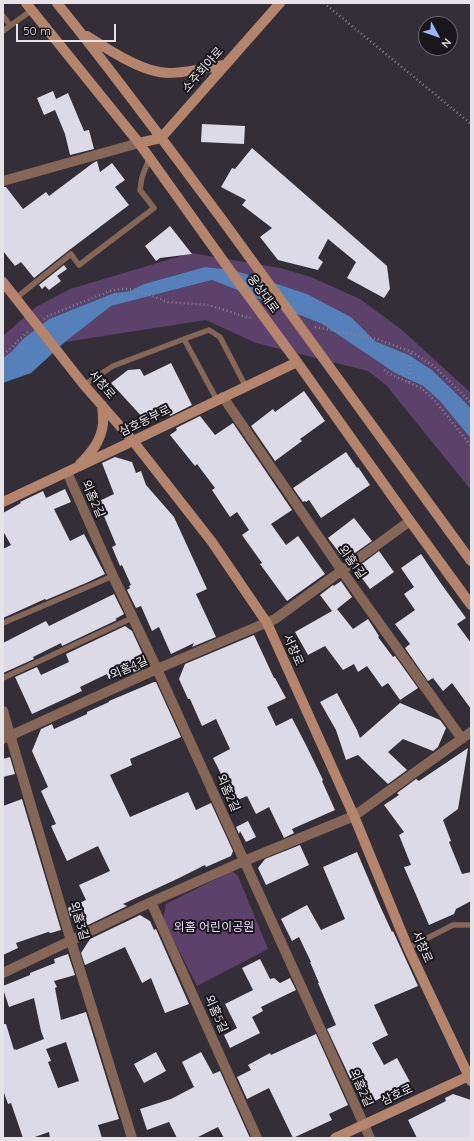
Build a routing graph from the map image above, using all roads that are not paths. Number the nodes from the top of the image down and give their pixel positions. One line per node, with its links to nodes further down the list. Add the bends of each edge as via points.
1 (57, 3): 7 (street, 웅상대로)
2 (280, 3): 8 (street, 소주회야로)
3 (29, 6): 5 (lane); 10 (street, 웅상대로)
4 (3, 16): 5 (lane)
5 (10, 25): 6 (lane)
6 (3, 31)
7 (81, 32): 8 (street, via 112,52 153,71 173,72); 9 (street, 웅상대로)
8 (224, 65): 9 (street, 소주회야로)
9 (161, 138): 10 (street); 25 (street, 웅상대로)
10 (139, 143): 11 (street, 웅상대로); 12 (street)
11 (149, 159): 14 (lane, via 140,190 154,208 79,265 71,254); 16 (street, 웅상대로)
12 (3, 181)
13 (3, 282): 14 (street, 서창로)
14 (16, 298): 17 (street, 서창로)
15 (184, 339): 17 (lane, via 113,366); 18 (lane, via 208,330 220,337); 19 (lane)
16 (298, 362): 18 (street, 삼호동부로); 24 (street, 웅상대로)
17 (82, 382): 20 (street, 서창로)
18 (246, 386): 19 (street, 삼호동부로)
19 (220, 399): 21 (street, 삼호동부로); 26 (street, 외홈1길)
20 (102, 405): 21 (street, 서창로); 22 (street, via 103,424 100,437 94,448)
21 (133, 441): 22 (street, 삼호동부로); 30 (street, 서창로, via 212,542)
22 (71, 471): 23 (street, 삼호동부로); 27 (street, 외홈2길)
23 (3, 502)
24 (410, 521): 26 (street, 외홈4길); 28 (street, 웅상대로)
25 (471, 561)
26 (342, 571): 30 (street, 외홈4길); 37 (street, 외홈1길)
27 (113, 576): 29 (street, 외홈2길); 31 (lane)
28 (471, 605)
29 (132, 618): 32 (street, 외홈2길); 33 (lane)
30 (267, 623): 32 (street, 외홈4길); 38 (street, 서창로)
31 (3, 624)
32 (157, 669): 36 (street, 외홈4길); 39 (street, 외홈2길)
33 (3, 678)
34 (3, 711): 36 (street, 외홈3길)
35 (471, 732): 37 (street)
36 (7, 737): 42 (street, 외홈3길)
37 (462, 739): 38 (street)
38 (354, 816): 39 (street); 43 (street, 서창로)
39 (244, 861): 40 (street); 46 (street, 외홈2길)
40 (151, 902): 42 (street); 48 (street, 외홈5길)
41 (471, 925): 43 (lane, via 453,925)
42 (71, 941): 44 (street); 47 (street, 외홈3길)
43 (408, 948): 45 (street, 서창로)
44 (3, 973)
45 (470, 1078): 46 (street, 삼호로)
46 (364, 1125): 49 (street, 삼호로); 50 (street, 외홈2길)
47 (132, 1138)
48 (257, 1138)
49 (335, 1138)
50 (370, 1138)

